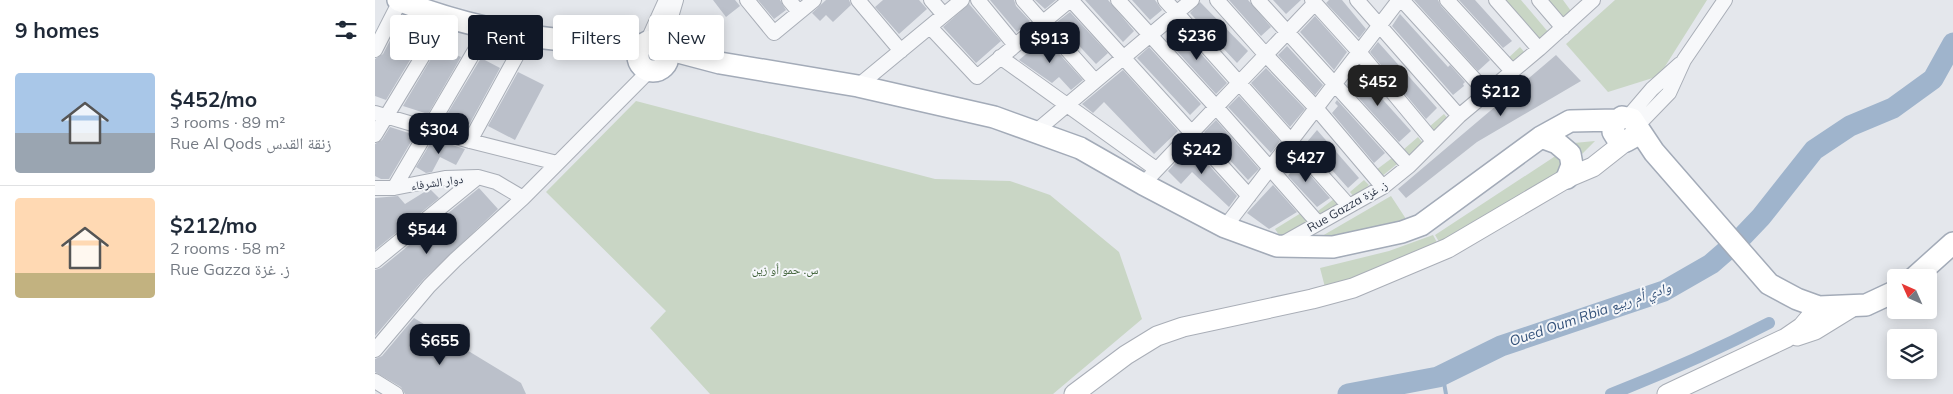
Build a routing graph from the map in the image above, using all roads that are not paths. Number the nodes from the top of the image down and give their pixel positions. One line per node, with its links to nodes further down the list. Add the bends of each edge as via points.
1 (665, 0): 29 (street)
2 (676, 0): 30 (street)
3 (747, 0): 26 (street, via 774,32)
4 (789, 0): 26 (street)
5 (814, 0): 26 (street)
6 (858, 0): 42 (street)
7 (931, 0): 31 (street)
8 (962, 0): 31 (street)
9 (978, 0): 39 (street)
10 (1023, 0): 32 (street)
11 (1071, 0): 32 (street); 47 (street)
12 (1118, 0): 37 (street)
13 (1165, 0): 27 (street)
14 (1192, 0): 27 (street)
15 (1217, 0): 45 (street)
16 (1259, 0): 36 (street)
17 (1357, 0): 33 (street)
18 (1400, 0): 33 (street); 58 (street)
19 (1447, 0): 53 (street)
20 (1496, 0): 40 (street)
21 (1539, 0): 35 (street)
22 (1725, 0): 65 (street, via 1684,60 1669,93)
23 (399, 1): 28 (main road); 41 (street)
24 (1314, 2): 36 (street); 43 (street)
25 (1588, 2): 35 (street, Rue Gazza ز. غزة)
26 (799, 12)
27 (1177, 13): 37 (street); 55 (street)
28 (444, 15)
29 (662, 15)
30 (670, 15)
31 (944, 15): 34 (street)
32 (1043, 23): 39 (street); 54 (street)
33 (1379, 25): 43 (street); 63 (street)
34 (930, 27): 42 (street); 46 (street, via 977,77)
35 (1563, 28): 40 (street, Rue Gazza ز. غزة)
36 (1287, 32): 45 (street); 56 (street)
37 (1150, 35): 47 (street); 60 (street)
38 (543, 37): 44 (main road)
39 (1015, 45): 46 (street)
40 (1539, 49): 53 (street, Rue Gazza ز. غزة)
41 (375, 50)
42 (901, 51): 57 (street)
43 (1359, 52): 56 (street); 72 (street)
44 (649, 53)
45 (1265, 54): 55 (street); 61 (street)
46 (1000, 57): 59 (street)
47 (1124, 57): 54 (street); 67 (street)
48 (649, 59): 73 (street)
49 (418, 60): 62 (street)
50 (469, 60): 64 (street)
51 (515, 60): 70 (street)
52 (698, 60): 57 (main road)
53 (1512, 71): 58 (street, Rue Gazza ز. غزة)
54 (1095, 81): 59 (street)
55 (1239, 82): 60 (street); 71 (street)
56 (1335, 84): 61 (street); 74 (street)
57 (858, 86): 66 (main road, via 994,117)
58 (1486, 92): 63 (street, Rue Gazza ز. غزة)
59 (1067, 106): 66 (street); 76 (street)
60 (1216, 107): 67 (street); 75 (street)
61 (1316, 108): 71 (street); 79 (street)
62 (381, 115): 64 (street); 69 (street)
63 (1459, 116): 72 (street, Rue Gazza ز. غزة)
64 (429, 130): 70 (street); 81 (street)
65 (1625, 130): 68 (main road, via 1571,121); 78 (main road, via 1581,159); 93 (main road, via 1653,152 1769,284)
66 (1035, 132): 76 (main road)
67 (1191, 132): 76 (street); 82 (street)
68 (1547, 134): 78 (main road, via 1571,154); 88 (main road, via 1421,225 1333,247)
69 (375, 135)
70 (470, 141): 73 (street)
71 (1291, 141): 75 (street); 84 (street)
72 (1433, 141): 74 (street, Rue Gazza ز. غزة)
73 (557, 163): 83 (street)
74 (1409, 166): 79 (street, Rue Gazza ز. غزة)
75 (1270, 168): 82 (street); 85 (street)
76 (1149, 176): 86 (main road)
77 (478, 177): 81 (street, دوار الشرفاء, via 445,178); 83 (street, دوار الشرفاء, via 496,182); 89 (street)
78 (1568, 177): 98 (main road, via 1447,248 1353,288 1183,326 1157,336)
79 (1383, 187): 84 (street, Rue Gazza ز. غزة)
80 (375, 188): 81 (street, دوار الشرفاء)
81 (395, 188)
82 (1249, 196): 86 (street)
83 (523, 198): 95 (street, via 429,286)
84 (1349, 206): 85 (street, Rue Gazza ز. غزة)
85 (1319, 223): 88 (street, Rue Gazza ز. غزة)
86 (1225, 227): 88 (main road)
87 (1953, 243): 90 (main road)
88 (1277, 246)
89 (375, 262)
90 (1924, 269)
91 (1887, 295): 92 (main road, via 1866,305)
92 (1854, 306): 93 (main road); 94 (main road, via 1815,330)
93 (1819, 307): 94 (main road, via 1802,328)
94 (1786, 338): 99 (main road)
95 (375, 350)
96 (375, 381): 97 (street)
97 (395, 394)
98 (1074, 394)
99 (1667, 394)

